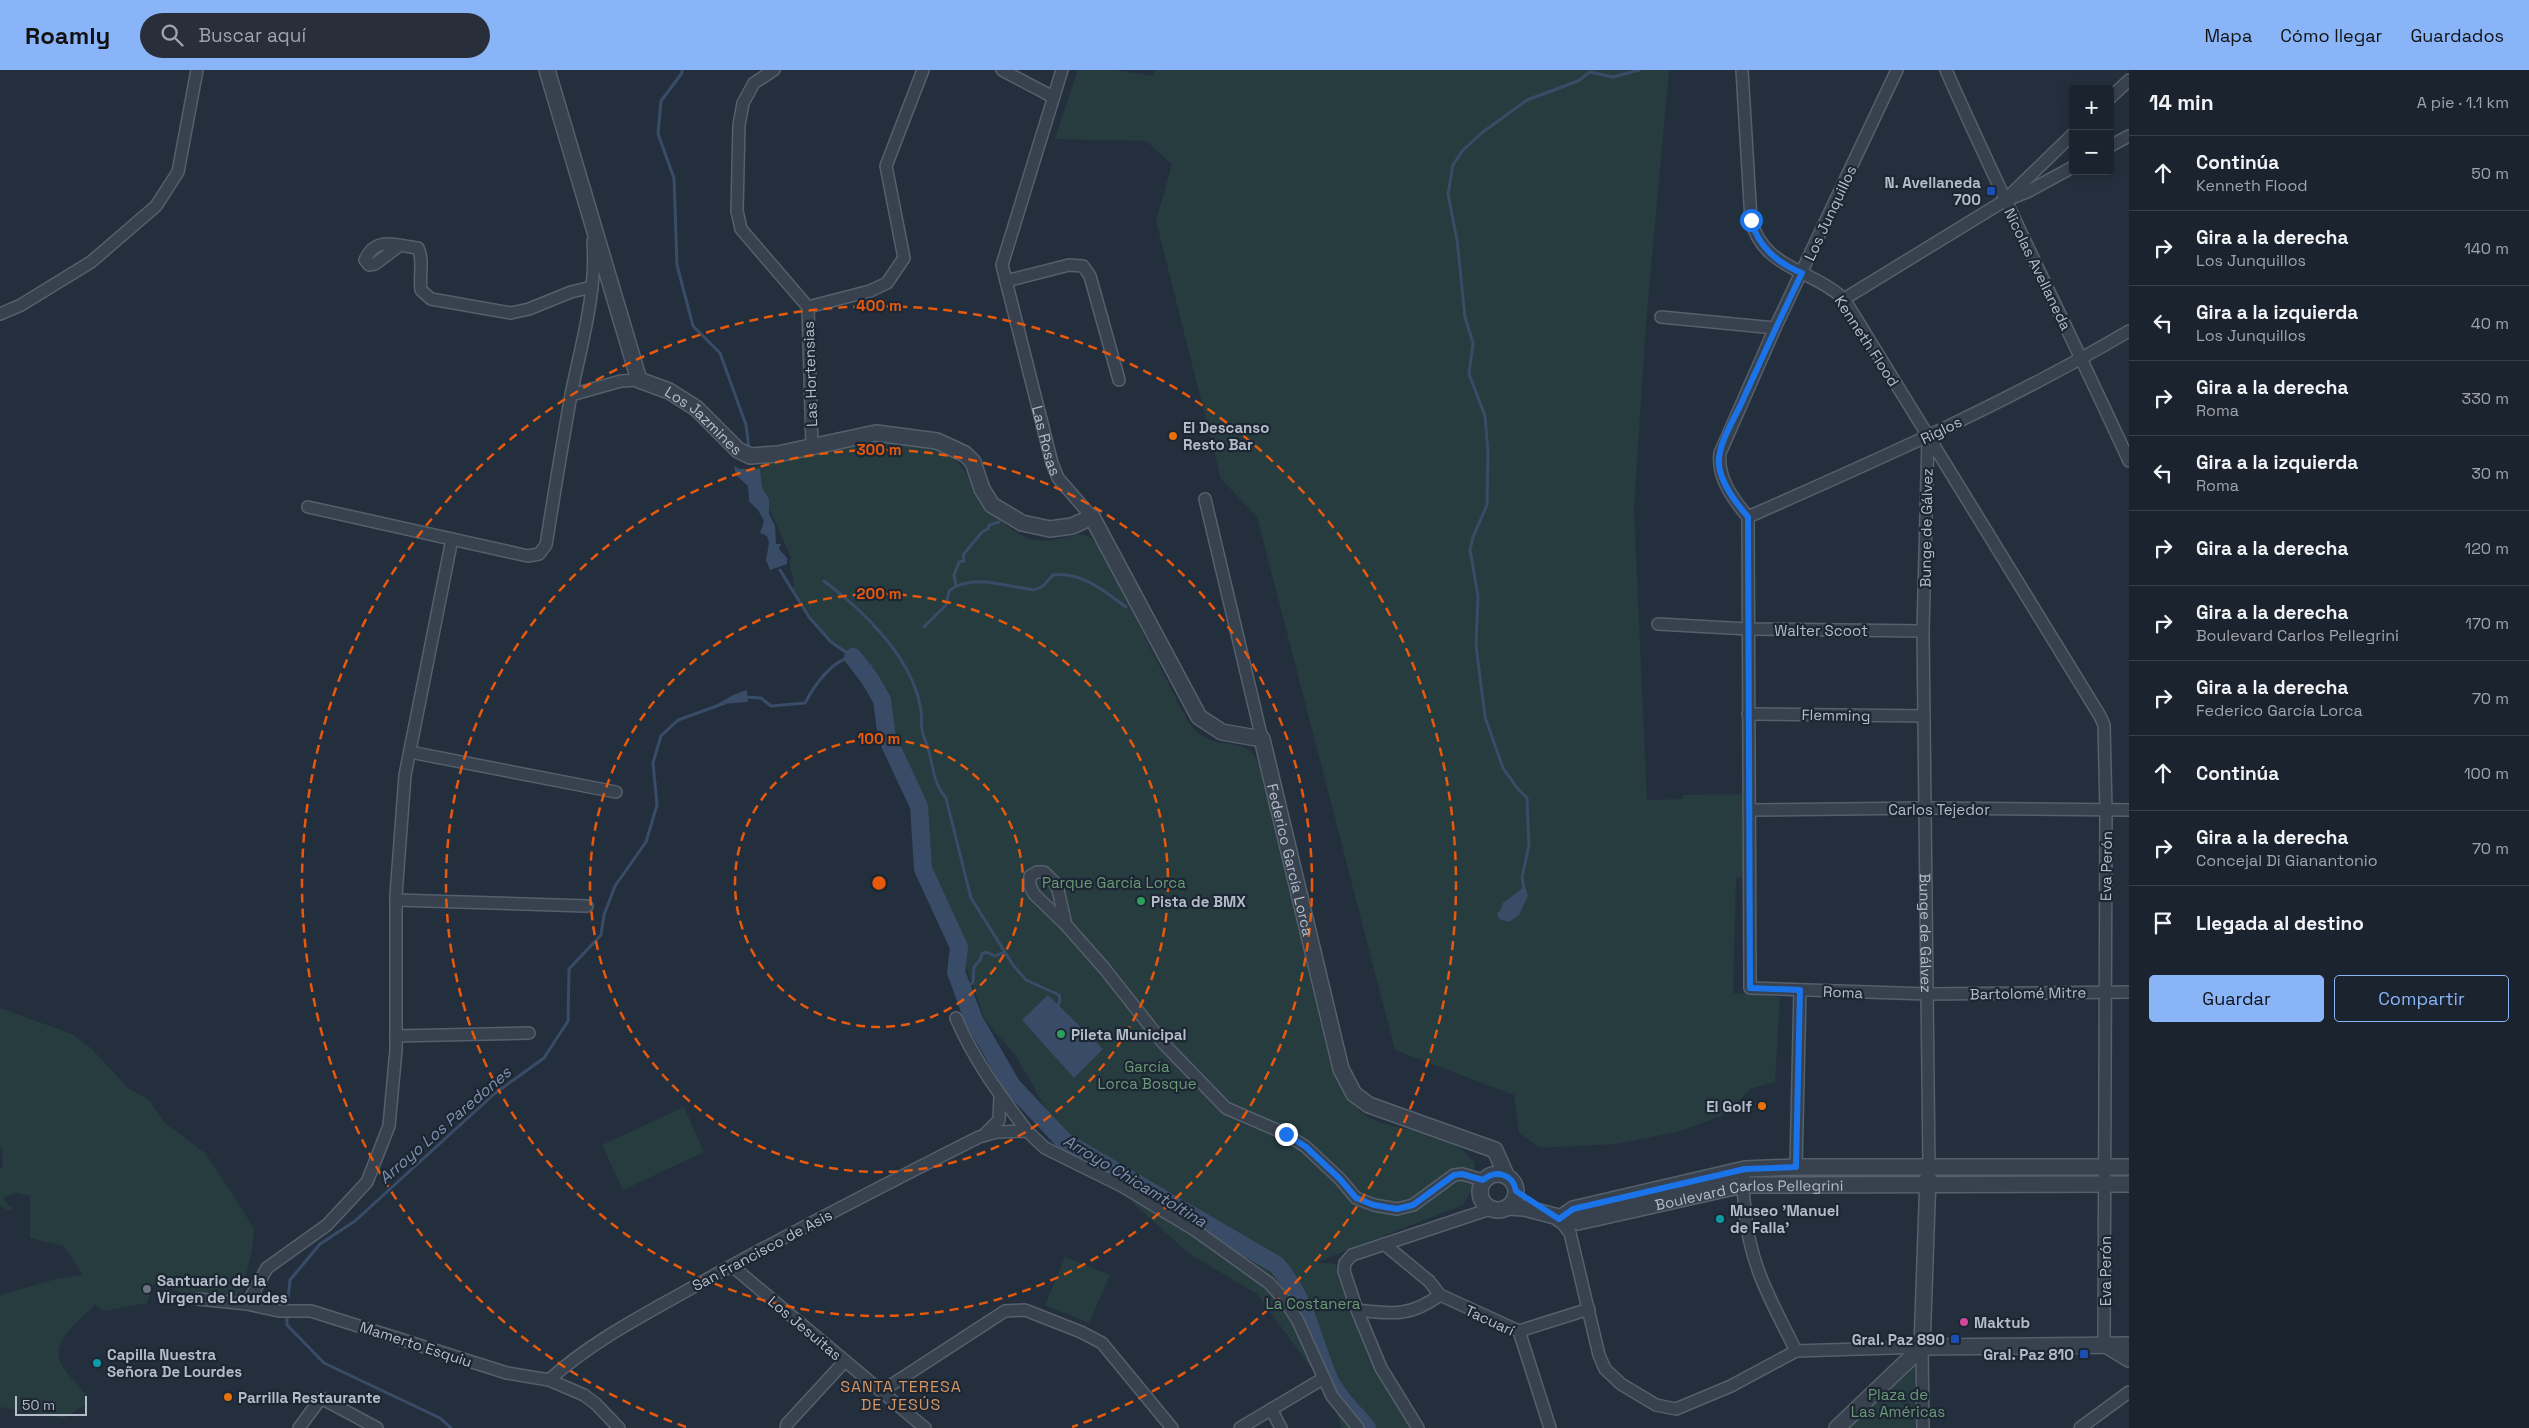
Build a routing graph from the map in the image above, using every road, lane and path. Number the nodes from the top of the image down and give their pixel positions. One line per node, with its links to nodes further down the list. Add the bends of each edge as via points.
1 (197, 70): 25 (street, via 178,172 156,206 90,262 21,305)
2 (547, 70): 18 (street)
3 (774, 70): 24 (street, Las Hortensias, via 754,83 744,103 739,125 737,211 741,229)
4 (923, 70): 24 (street, via 886,166 904,258 887,283)
5 (1002, 70): 12 (street)
6 (1062, 70): 12 (street, Las Rosas)
7 (1742, 70): 20 (street, Kenneth Flood, via 1751,220 1755,235 1767,251)
8 (1897, 70): 20 (street, Los Junquillos)
9 (1946, 70): 17 (street, Nicolas Avellaneda)
10 (2129, 80): 11 (street)
11 (2114, 94)
12 (1053, 97): 21 (street, Las Rosas, via 1002,265)
13 (2129, 136): 15 (street)
14 (2069, 138): 17 (street)
15 (2114, 144)
16 (2069, 169): 17 (street)
17 (2004, 201): 23 (street); 29 (street, Nicolas Avellaneda)
18 (591, 214): 22 (street, via 595,264); 30 (street)
19 (399, 246): 22 (street, via 418,248 422,257 421,290 431,299 511,313)
20 (1802, 273): 23 (street, Kenneth Flood); 27 (street, Los Junquillos)
21 (1006, 281): 31 (street, via 1069,265 1083,266 1090,276); 38 (street, Las Rosas, via 1052,463 1058,478)
22 (592, 287): 32 (street)
23 (1844, 299): 33 (street, Kenneth Flood)
24 (808, 307): 34 (street, Las Hortensias)
25 (0, 314)
26 (1661, 317): 27 (street)
27 (1775, 328): 39 (street, Los Junquillos, via 1720,453 1720,473 1734,500)
28 (2129, 331): 29 (street, Riglos)
29 (2082, 359): 33 (street, Riglos); 35 (street, Nicolas Avellaneda)
30 (640, 380): 32 (street, Los Jazmines, via 621,381); 34 (street, Los Jazmines, via 696,408 744,454 778,454)
31 (1119, 380)
32 (571, 395): 40 (street, via 546,545 539,554 528,556)
33 (1928, 438): 39 (street, Riglos); 43 (street, Bunge de Gálvez); 51 (street, Eva Perón, via 2100,716 2104,725)
34 (812, 446): 38 (street, Los Jazmines, via 876,433 937,440 965,454 973,462 982,489 992,505 1022,523 1050,529 1072,526)
35 (2129, 461)
36 (1205, 499): 46 (street, Federico García Lorca)
37 (308, 507): 40 (street)
38 (1092, 517): 46 (street, Las Rosas, via 1198,717 1222,732)
39 (1748, 517): 42 (street, Roma)
40 (452, 539): 47 (street)
41 (1658, 624): 42 (street, Walter Scoot)
42 (1748, 629): 43 (street, Walter Scoot); 44 (street, Roma)
43 (1924, 630): 45 (street, Bunge de Gálvez)
44 (1748, 714): 45 (street, Flemming); 50 (street, Roma)
45 (1924, 716): 49 (street, Bunge de Gálvez)
46 (1262, 739): 66 (street, Federico García Lorca, via 1346,1081 1354,1094 1368,1105)
47 (410, 752): 48 (street); 53 (street, via 405,775)
48 (616, 792)
49 (1925, 808): 50 (street, Carlos Tejedor); 51 (street, Carlos Tejedor); 59 (street, Bunge de Gálvez)
50 (1749, 810): 56 (street, Roma, via 1750,988)
51 (2106, 810): 52 (street, Carlos Tejedor); 57 (street, Eva Perón)
52 (2129, 810)
53 (396, 900): 54 (street); 62 (street)
54 (588, 906)
55 (1066, 925): 55 (street, via 1054,882 1044,872 1030,876 1034,894); 73 (street, via 1164,1044 1226,1108 1286,1134 1306,1147 1356,1198 1397,1209 1413,1205 1454,1175)
56 (1800, 990): 59 (street, Roma); 67 (street)
57 (2104, 992): 58 (street, Bartolomé Mitre); 59 (street, Bartolomé Mitre); 68 (street, Eva Perón)
58 (2129, 992)
59 (1927, 994): 70 (street, Bunge de Gálvez)
60 (956, 1018): 63 (street, via 968,1046)
61 (529, 1033): 62 (street)
62 (396, 1036): 86 (street, via 389,1126 367,1182 327,1225 267,1268)
63 (1000, 1096): 64 (street); 65 (street, San Francisco de Asis, via 999,1120)
64 (1027, 1131): 65 (street, San Francisco de Asis); 96 (street, via 1046,1148 1122,1186 1195,1230 1269,1283 1298,1321)
65 (984, 1135): 83 (street, San Francisco de Asis)
66 (1473, 1141): 72 (street, Federico García Lorca, via 1496,1150); 73 (street, Federico García Lorca, via 1491,1161)
67 (1796, 1167): 70 (street, Boulevard Carlos Pellegrini); 71 (street, Boulevard Carlos Pellegrini)
68 (2105, 1167): 69 (street, Boulevard Carlos Pellegrini); 70 (street, Boulevard Carlos Pellegrini); 74 (street, Eva Perón)
69 (2129, 1167)
70 (1929, 1168): 77 (street, Bunge de Gálvez)
71 (1745, 1169): 76 (street); 81 (street, Boulevard Carlos Pellegrini, via 1573,1209)
72 (1506, 1175): 73 (street, via 1500,1173); 78 (street, Federico García Lorca, via 1514,1183)
73 (1486, 1178): 80 (street, Federico García Lorca, via 1480,1185 1480,1196)
74 (2105, 1184): 75 (street, Boulevard Carlos Pellegrini); 77 (street, Boulevard Carlos Pellegrini); 90 (street, Eva Perón)
75 (2129, 1184)
76 (1743, 1185): 77 (street, Boulevard Carlos Pellegrini); 81 (street, Boulevard Carlos Pellegrini, via 1578,1222); 93 (street, via 1750,1252)
77 (1928, 1186): 92 (street, Bunge de Gálvez)
78 (1516, 1191): 79 (street, via 1514,1201); 81 (street, Federico García Lorca)
79 (1508, 1207): 80 (street); 81 (street, via 1532,1210)
80 (1490, 1209): 82 (street)
81 (1559, 1219): 87 (street, via 1570,1233)
82 (1384, 1244): 84 (street, Tacuarí, via 1429,1281); 88 (street, via 1352,1255 1345,1263 1344,1271)
83 (732, 1266): 95 (street, Los Jesuitas); 97 (street, San Francisco de Asis, via 611,1334 568,1362)
84 (1440, 1295): 88 (street, via 1424,1307 1408,1312); 89 (street, Tacuarí)
85 (198, 1299): 86 (street, Mamerto Esquiu)
86 (247, 1304): 97 (street, Mamerto Esquiu, via 279,1312 311,1311 507,1374)
87 (1589, 1309): 89 (street); 93 (street, via 1605,1369 1621,1384 1656,1405 1676,1409 1688,1406)
88 (1357, 1310): 110 (street, via 1381,1368)
89 (1519, 1331): 111 (street, Tacuarí)
90 (2104, 1344): 91 (street); 92 (street); 94 (street)
91 (2129, 1344)
92 (1922, 1347): 93 (street); 112 (street); 113 (street, Bunge de Gálvez)
93 (1796, 1351)
94 (2129, 1359)
95 (844, 1361): 98 (street, Los Jesuitas); 104 (street)
96 (1324, 1378): 100 (street); 109 (street, via 1332,1396)
97 (549, 1380): 103 (street, Mamerto Esquiu, via 584,1395)
98 (882, 1391): 105 (street, Los Jesuitas); 106 (street, via 1005,1311 1025,1310 1102,1343)
99 (2129, 1392): 114 (street)
100 (1271, 1409): 107 (street); 108 (street)
101 (299, 1428): 102 (street, via 321,1398)
102 (377, 1428)
103 (619, 1428)
104 (786, 1428)
105 (925, 1428)
106 (1172, 1428)
107 (1240, 1428)
108 (1281, 1428)
109 (1358, 1428)
110 (1418, 1428)
111 (1550, 1428)
112 (1837, 1428)
113 (1923, 1428)
114 (2080, 1428)

